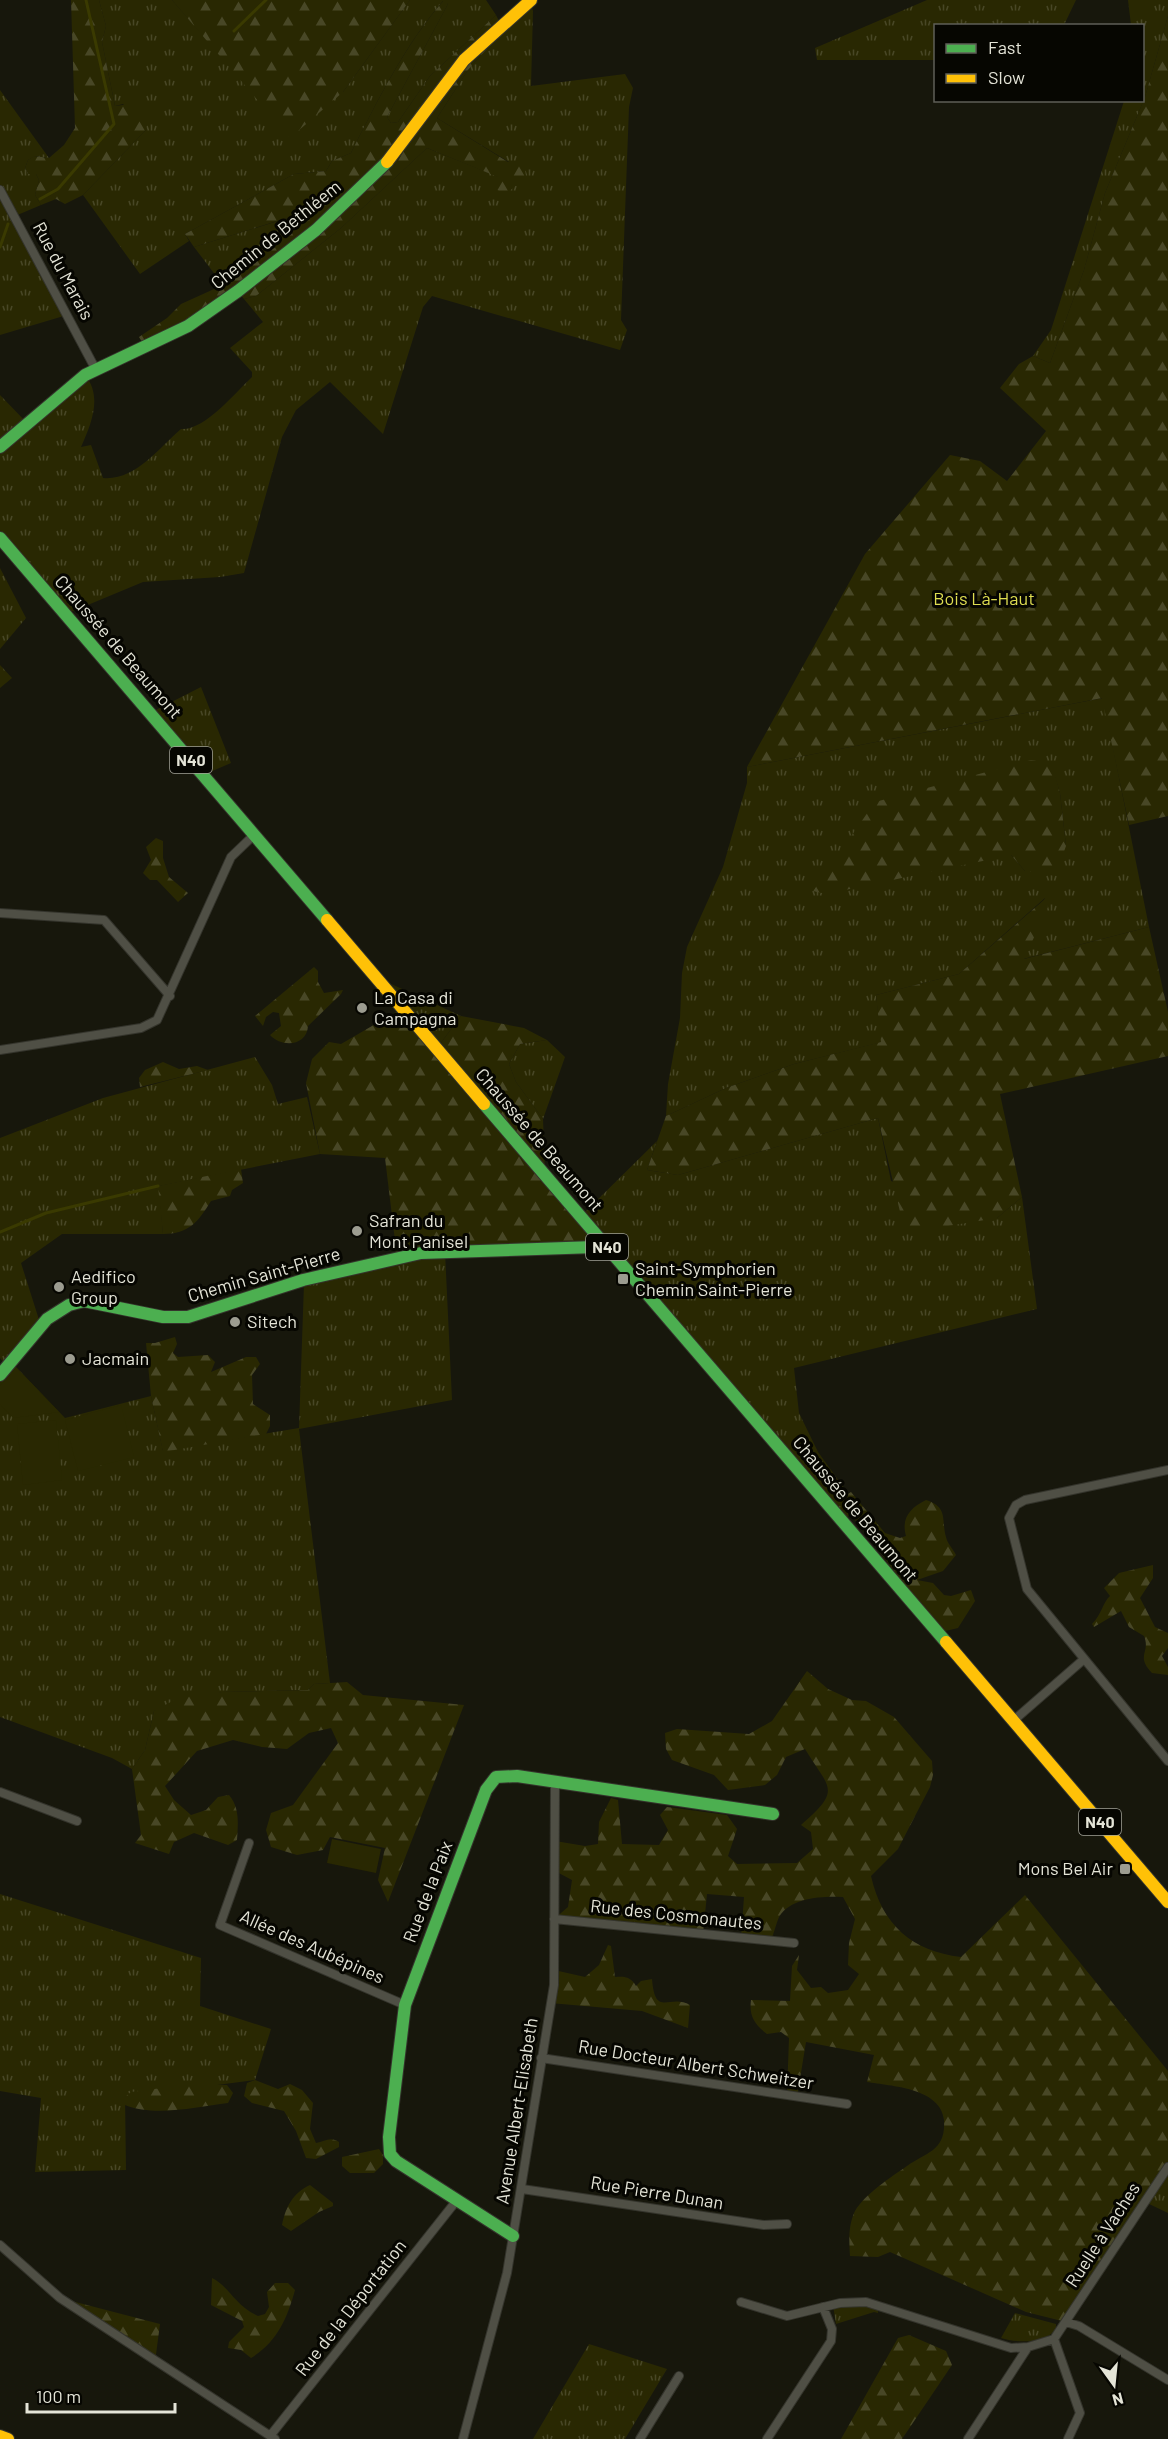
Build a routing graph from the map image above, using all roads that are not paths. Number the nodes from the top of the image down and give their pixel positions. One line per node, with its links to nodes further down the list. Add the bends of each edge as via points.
1 (531, 0): 3 (street, Chemin de Bethléem, via 464,60 389,159 316,230 188,326)
2 (0, 190): 3 (street, Rue du Marais)
3 (95, 368): 4 (street, Chemin de Bethléem)
4 (0, 447)
5 (0, 538): 6 (street, Chaussée de Beaumont / N40)
6 (254, 835): 8 (street, via 231,857); 10 (street, Chaussée de Beaumont / N40)
7 (0, 913): 8 (street, via 104,921)
8 (170, 996): 9 (street, via 151,1025)
9 (0, 1050)
10 (605, 1244): 11 (street, Chemin Saint-Pierre, via 421,1253 303,1280 188,1317 163,1317 84,1301 47,1319); 14 (street, Chaussée de Beaumont / N40)
11 (0, 1375)
12 (1168, 1470): 13 (street, via 1025,1500 1010,1513 1023,1582)
13 (1083, 1660): 14 (street); 15 (street)
14 (1013, 1721): 21 (street, Chaussée de Beaumont / N40)
15 (1168, 1761)
16 (555, 1782): 18 (street, Rue de la Paix); 22 (street, Avenue Albert-Elisabeth); 24 (street, Rue de la Paix, via 496,1777 486,1790)
17 (0, 1792): 19 (street)
18 (773, 1814)
19 (77, 1821)
20 (249, 1843): 24 (street, Allée des Aubépines, via 220,1925)
21 (1168, 1902)
22 (554, 1919): 23 (street, Rue des Cosmonautes); 25 (street, Avenue Albert-Elisabeth, via 554,1985)
23 (794, 1943)
24 (405, 2005): 29 (street, Rue de la Paix, via 390,2154)
25 (541, 2058): 26 (street, Rue Docteur Albert Schweitzer); 28 (street, Avenue Albert-Elisabeth)
26 (847, 2104)
27 (1168, 2167): 35 (street, Ruelle à Vaches)
28 (522, 2189): 30 (street, Rue Pierre Dunan, via 764,2225); 31 (street, Avenue Albert-Elisabeth)
29 (457, 2200): 31 (street, Rue de la Paix); 41 (street, Rue de la Déportation)
30 (787, 2224)
31 (513, 2236): 43 (street, Avenue Albert-Elisabeth, via 507,2273)
32 (0, 2245): 41 (street, via 60,2298)
33 (741, 2302): 34 (street, via 787,2316)
34 (823, 2307): 37 (street, via 866,2302 1011,2348); 45 (street, via 832,2329 831,2341)
35 (1066, 2322): 36 (street, Ruelle à Vaches); 39 (street)
36 (1054, 2339): 37 (street); 47 (street, via 1080,2413)
37 (1028, 2347): 46 (street)
38 (679, 2376): 44 (street)
39 (1168, 2380)
40 (0, 2436): 42 (street)
41 (273, 2437)
42 (8, 2439)
43 (463, 2439)
44 (640, 2439)
45 (767, 2439)
46 (968, 2439)
47 (1068, 2439)

